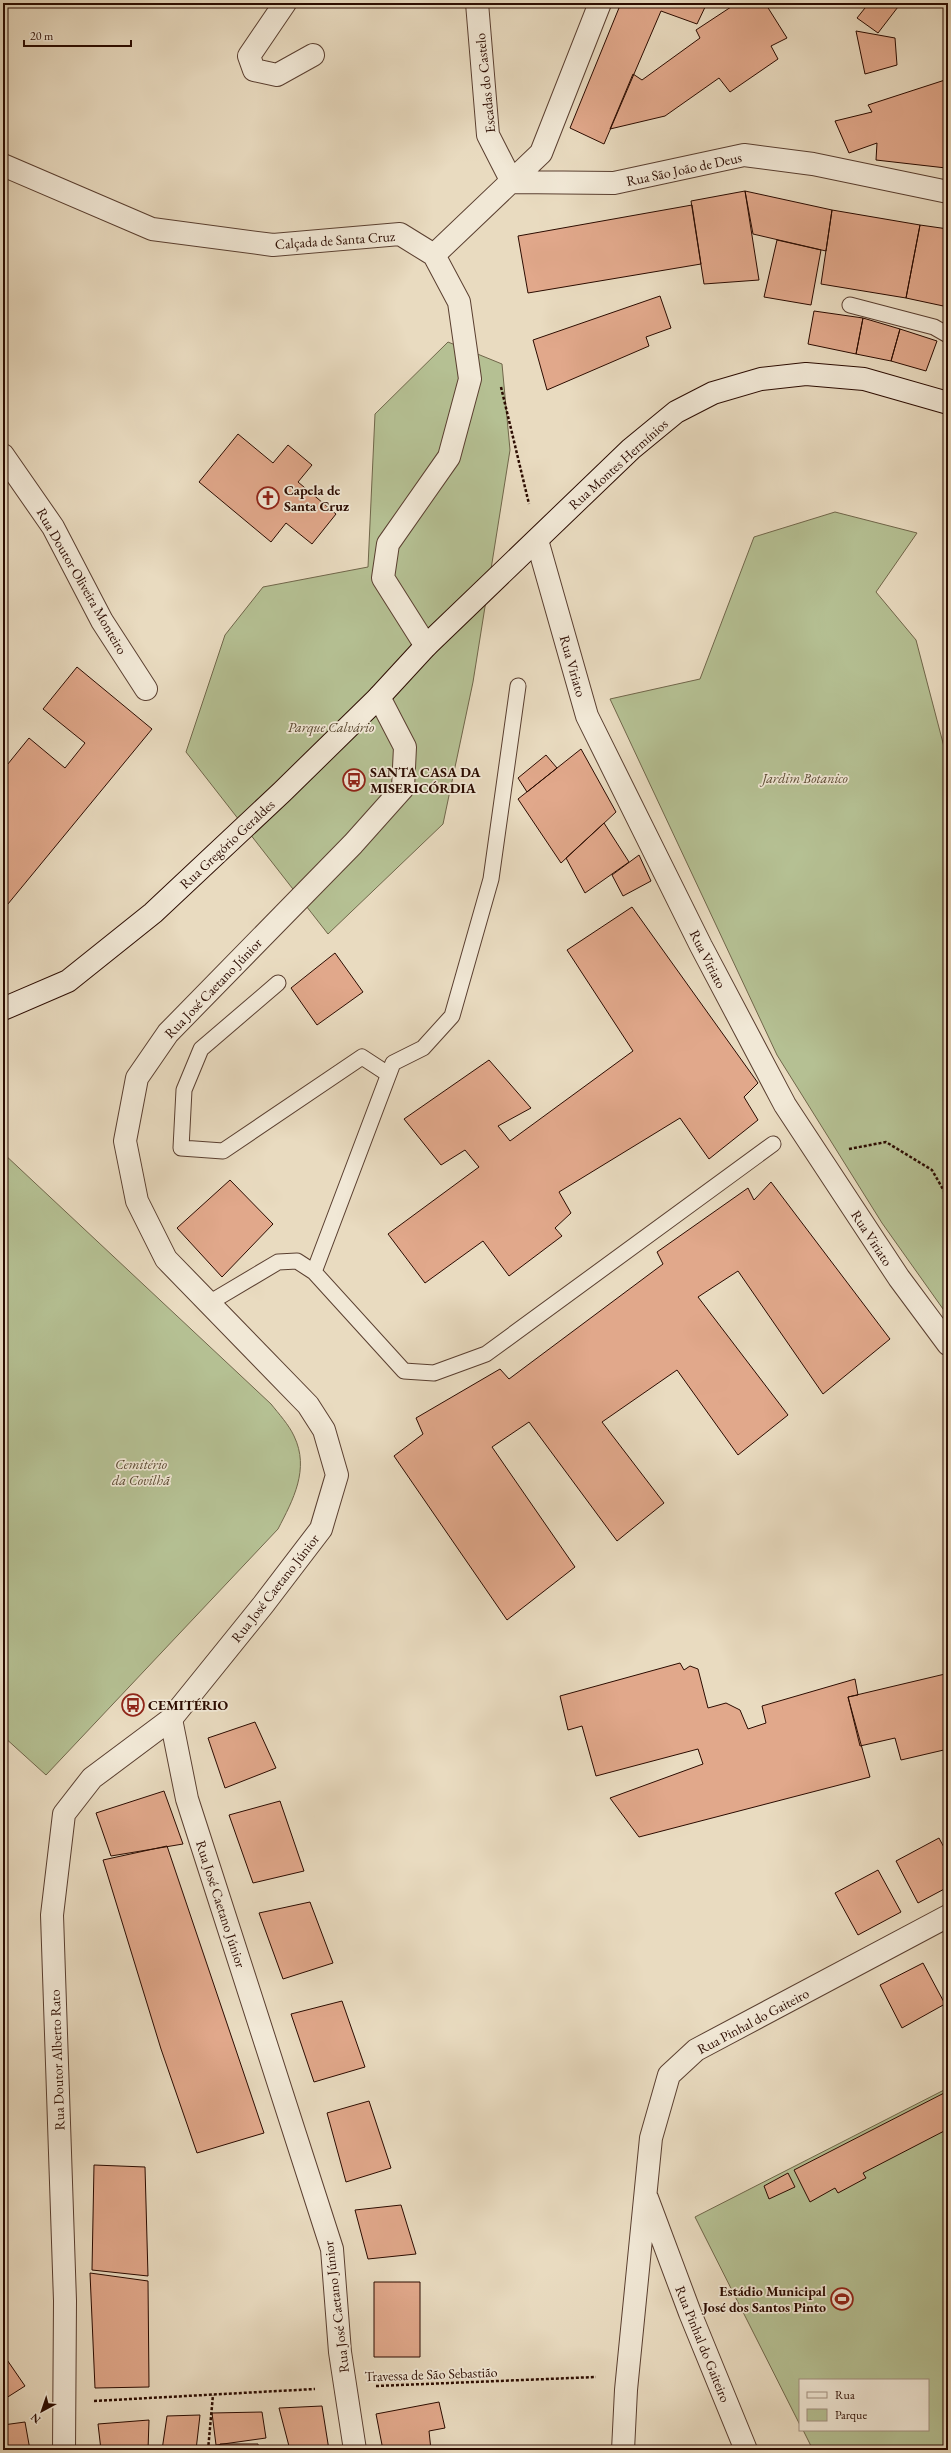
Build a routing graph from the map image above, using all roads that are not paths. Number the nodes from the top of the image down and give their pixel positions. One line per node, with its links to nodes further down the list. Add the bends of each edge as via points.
1 (285, 3): 4 (street, via 249,56 254,70 277,74)
2 (477, 3): 6 (street, Escadas do Castelo, via 488,135)
3 (600, 3): 6 (street, via 541,153)
4 (313, 54)
5 (3, 165): 8 (street, Calçada de Santa Cruz, via 152,229 273,245 400,234)
6 (512, 182): 7 (street, Rua São João de Deus, via 614,183 744,155 813,164); 8 (street)
7 (948, 192)
8 (434, 255): 14 (street, via 459,302 470,379 449,456 388,544 383,578)
9 (850, 305): 10 (lane, via 934,327)
10 (948, 335)
11 (948, 403): 13 (street, Rua Montes Hermínios, via 864,380 806,374 761,379 713,392 676,412 631,449)
12 (3, 455): 16 (street, Rua Doutor Oliveira Monteiro, via 53,527 102,621)
13 (537, 540): 14 (street, Rua Montes Hermínios); 24 (street, Rua Viriato, via 587,716 704,953 785,1105 899,1278)
14 (426, 646): 17 (street, Rua Gregório Geraldes)
15 (518, 686): 20 (lane, via 491,879 452,1016 423,1048 393,1063)
16 (146, 689)
17 (379, 697): 19 (street, Rua Gregório Geraldes, via 153,913 68,981); 23 (street, Rua José Caetano Júnior, via 405,747 403,788 353,844 168,1033 136,1078 125,1141 137,1201 166,1259)
18 (278, 983): 20 (lane, via 201,1049 184,1090 181,1148 222,1151 362,1057)
19 (3, 1009)
20 (388, 1074): 22 (lane)
21 (773, 1144): 22 (lane, via 486,1354 434,1373 404,1371)
22 (314, 1272): 23 (lane, via 297,1261 278,1262)
23 (209, 1303): 25 (street, Rua José Caetano Júnior, via 308,1405 324,1430 337,1475 321,1529)
24 (948, 1344)
25 (171, 1719): 28 (street, Rua Doutor Alberto Rato, via 92,1778 64,1814 52,1914 65,2301); 29 (street, Rua José Caetano Júnior, via 187,1799 332,2249 340,2352)
26 (948, 1916): 27 (street, Rua Pinhal do Gaiteiro, via 696,2050 669,2075 651,2138)
27 (645, 2193): 30 (street, Rua Pinhal do Gaiteiro, via 627,2376); 31 (street, Rua Pinhal do Gaiteiro, via 690,2313)
28 (64, 2450)
29 (355, 2450)
30 (623, 2450)
31 (746, 2450)

